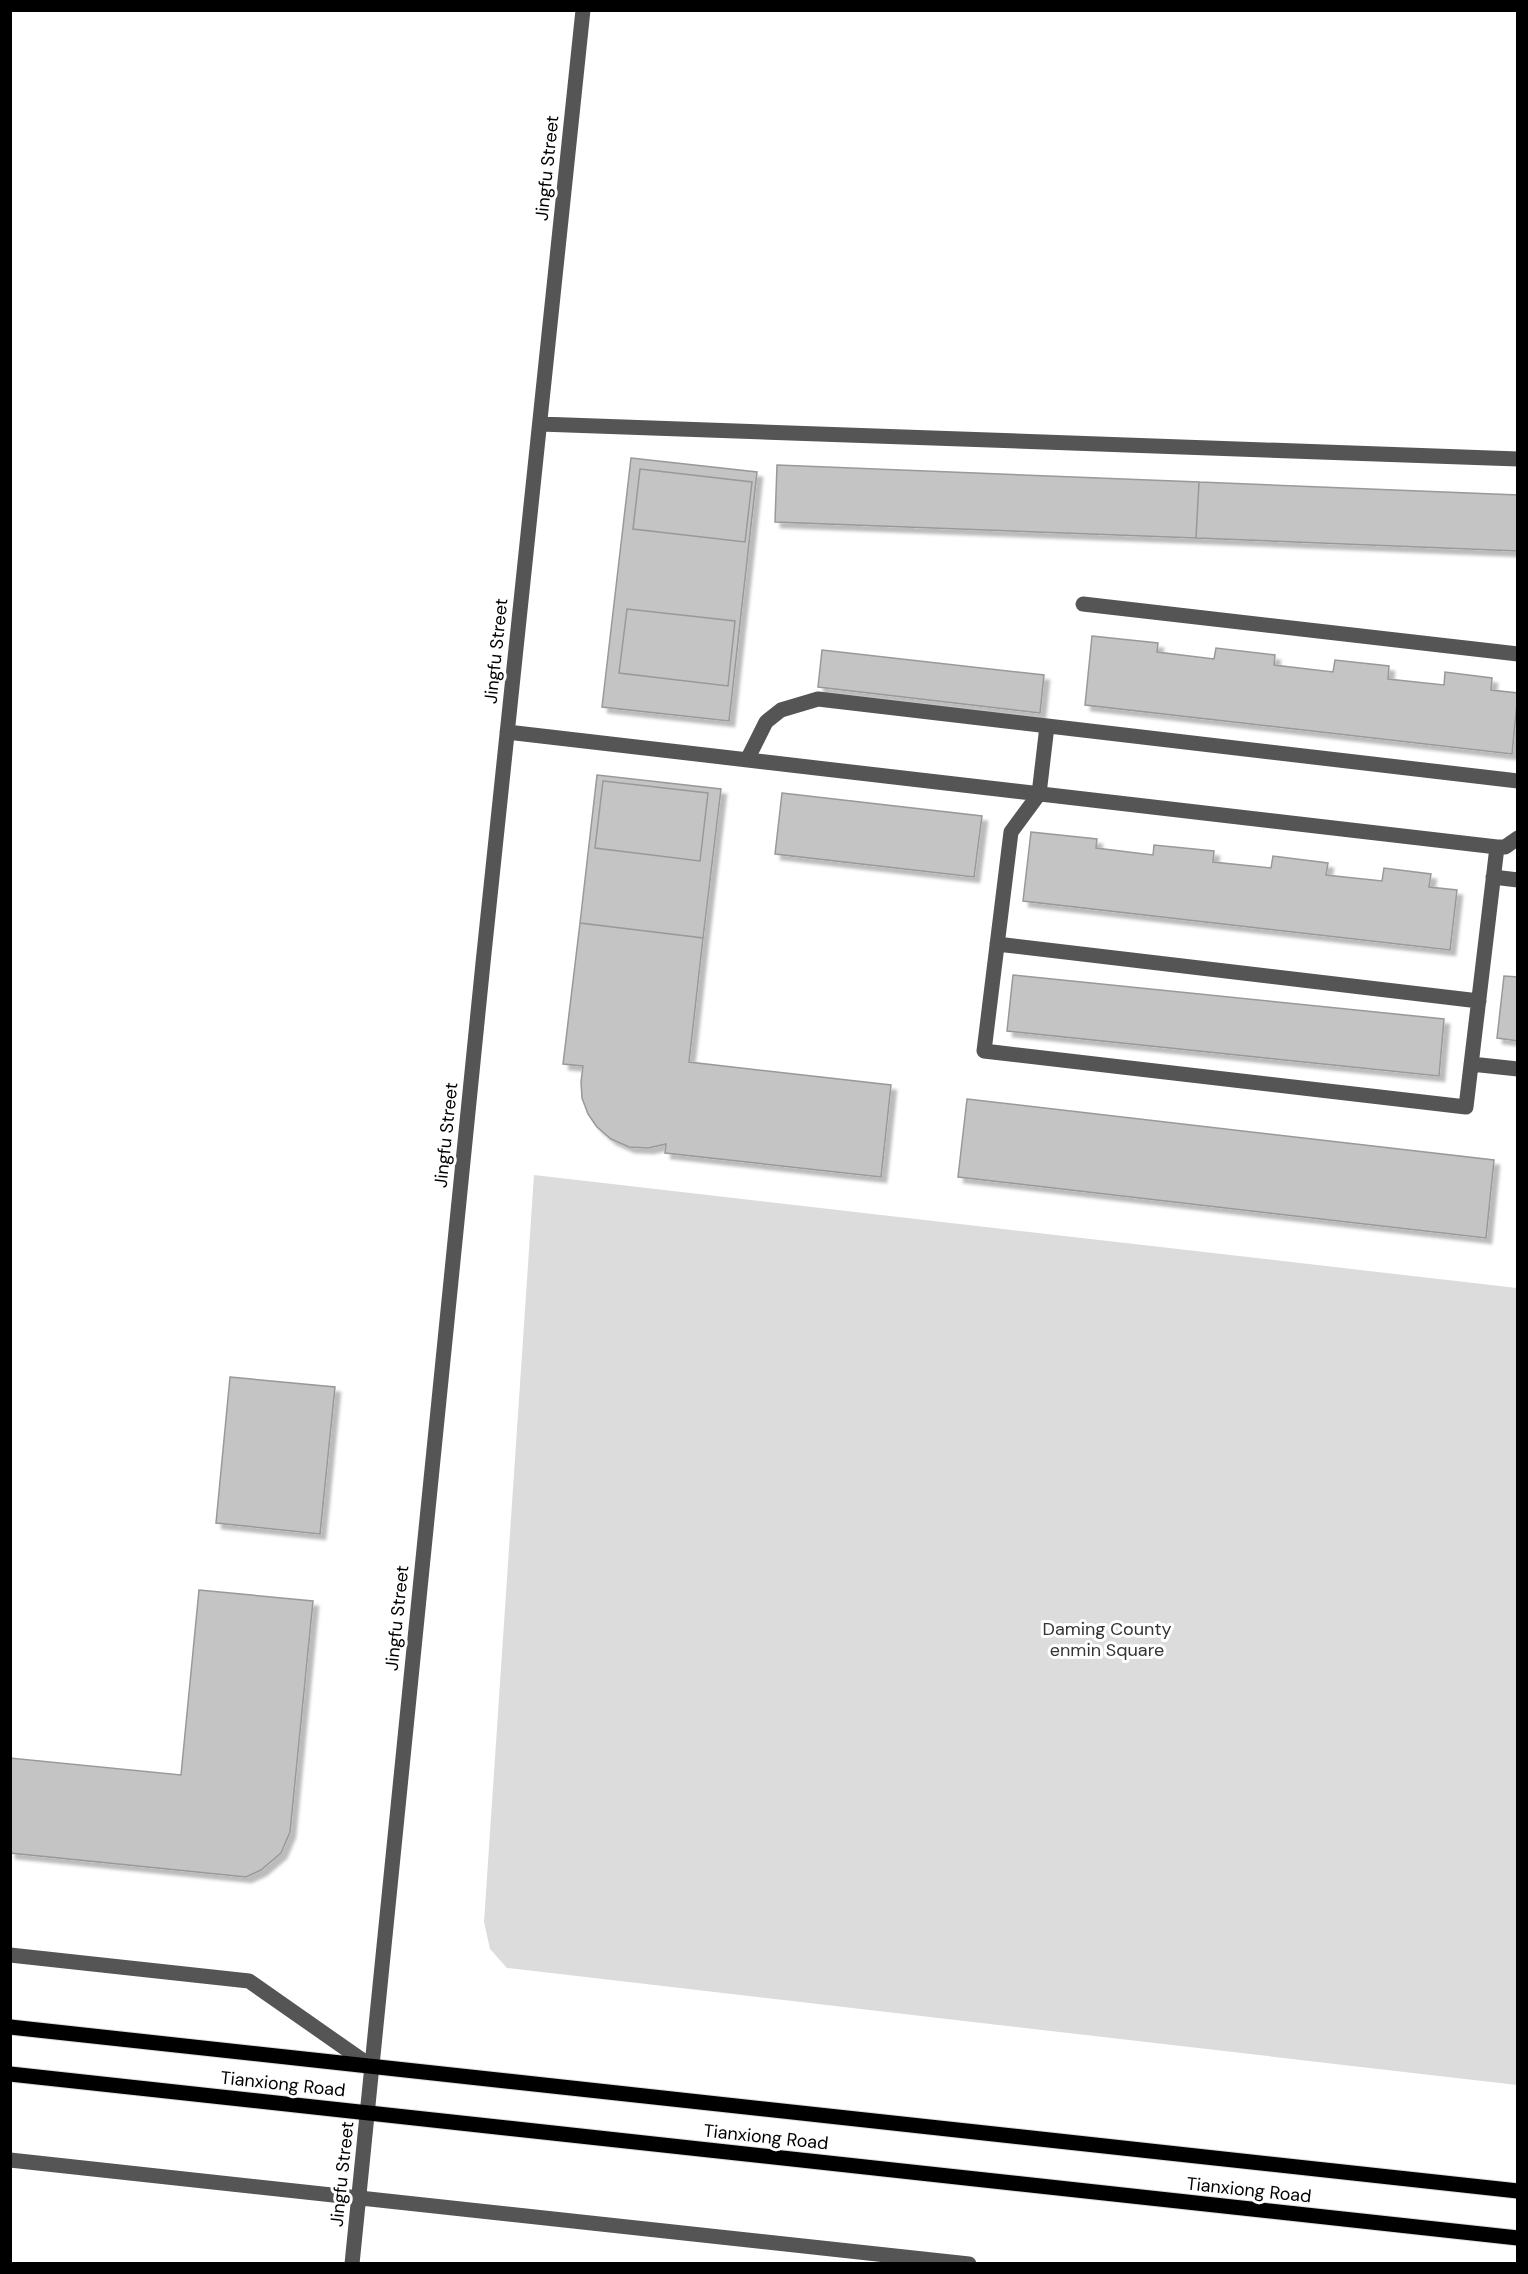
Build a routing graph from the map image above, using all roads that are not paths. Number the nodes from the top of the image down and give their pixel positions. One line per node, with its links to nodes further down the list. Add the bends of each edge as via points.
1 (584, 10): 2 (street, Jingfu Street)
2 (540, 424): 3 (street); 7 (street, Jingfu Street)
3 (1518, 459)
4 (1083, 604): 5 (street)
5 (1518, 654)
6 (1047, 726): 8 (street, via 819,699 781,710 766,722); 9 (street); 10 (street)
7 (507, 732): 8 (street); 21 (street, Jingfu Street)
8 (747, 760): 10 (street)
9 (1518, 781)
10 (1039, 794): 12 (street); 15 (street, via 1011,832)
11 (1518, 838): 12 (street, via 1505,847)
12 (1497, 846): 13 (street)
13 (1493, 877): 14 (street); 16 (street)
14 (1518, 880)
15 (997, 944): 16 (street); 17 (street, via 984,1051 1466,1107)
16 (1479, 1001): 17 (street)
17 (1472, 1064): 18 (street)
18 (1518, 1069)
19 (10, 1954): 21 (street, via 249,1981)
20 (10, 2027): 21 (main road, Tianxiong Road)
21 (372, 2067): 23 (street, Jingfu Street); 25 (main road, Tianxiong Road)
22 (10, 2074): 23 (main road, Tianxiong Road)
23 (367, 2113): 26 (street, Jingfu Street); 27 (main road, Tianxiong Road)
24 (10, 2160): 26 (street)
25 (1518, 2192)
26 (359, 2197): 28 (street, Jingfu Street); 29 (street)
27 (1518, 2238)
28 (352, 2264)
29 (969, 2264)

